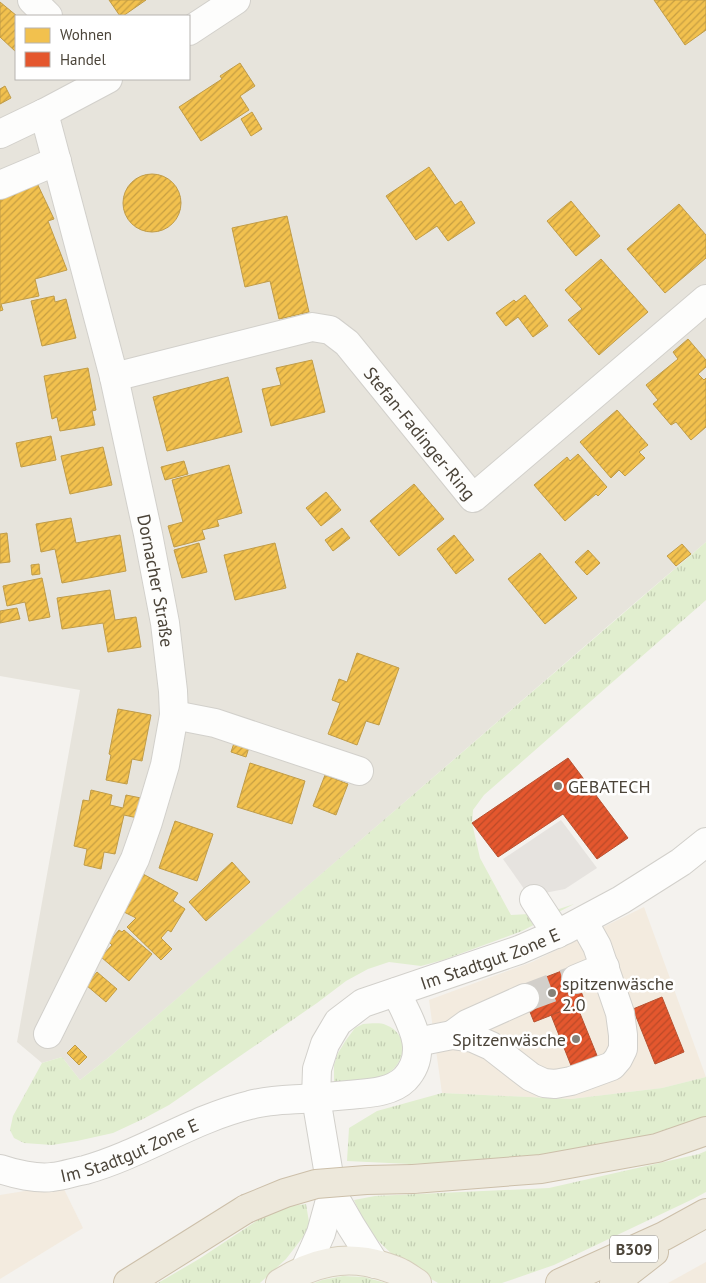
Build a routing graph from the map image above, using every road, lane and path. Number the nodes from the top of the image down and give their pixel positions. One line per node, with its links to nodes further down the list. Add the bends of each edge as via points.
1 (32, 0): 3 (street)
2 (236, 0): 4 (street)
3 (47, 15)
4 (190, 30)
5 (102, 80): 6 (street)
6 (44, 113): 7 (street); 8 (street, Dornacher Straße)
7 (0, 134)
8 (57, 161): 9 (street); 11 (street, Dornacher Straße)
9 (0, 185)
10 (706, 299): 11 (street, Stefan-Fadinger-Ring, via 473,498 347,343 330,330 312,327)
11 (114, 377): 12 (street, Dornacher Straße, via 165,623)
12 (174, 715): 13 (street, via 214,723); 22 (street, Dornacher Straße, via 165,765 135,859)
13 (359, 771)
14 (706, 842): 16 (street, Im Stadtgut Zone E, via 681,862)
15 (534, 900): 17 (street)
16 (583, 921): 17 (street, Im Stadtgut Zone E); 18 (street, via 597,946)
17 (557, 934): 20 (street, Im Stadtgut Zone E)
18 (604, 968): 19 (street); 23 (street, via 620,1013 623,1049 612,1066 603,1070 571,1081 544,1083 531,1077 491,1046 473,1038)
19 (576, 979)
20 (396, 992): 24 (street); 25 (street, Im Stadtgut Zone E, via 362,1003 338,1022 324,1044 317,1069)
21 (525, 998): 23 (street, via 467,1024)
22 (48, 1034)
23 (452, 1035): 24 (street)
24 (417, 1042): 25 (street, via 416,1061 411,1071 391,1088)
25 (316, 1098): 27 (street, Im Stadtgut Zone E, via 274,1100 224,1112 140,1150 73,1173 51,1177); 28 (street, Im Stadtgut Zone E)
26 (706, 1131): 32 (highway, bridge, via 657,1148 541,1169 316,1184 246,1209)
27 (0, 1168)
28 (332, 1192): 30 (street, Im Stadtgut Zone E); 31 (street, Im Stadtgut Zone E, via 321,1233)
29 (706, 1213): 35 (highway, B309, via 664,1236); 36 (highway)
30 (375, 1264): 31 (main road, via 352,1260 328,1262); 34 (main road, via 400,1272)
31 (305, 1269): 33 (main road)
32 (128, 1283)
33 (280, 1283)
34 (418, 1283)
35 (560, 1283)
36 (614, 1283)

